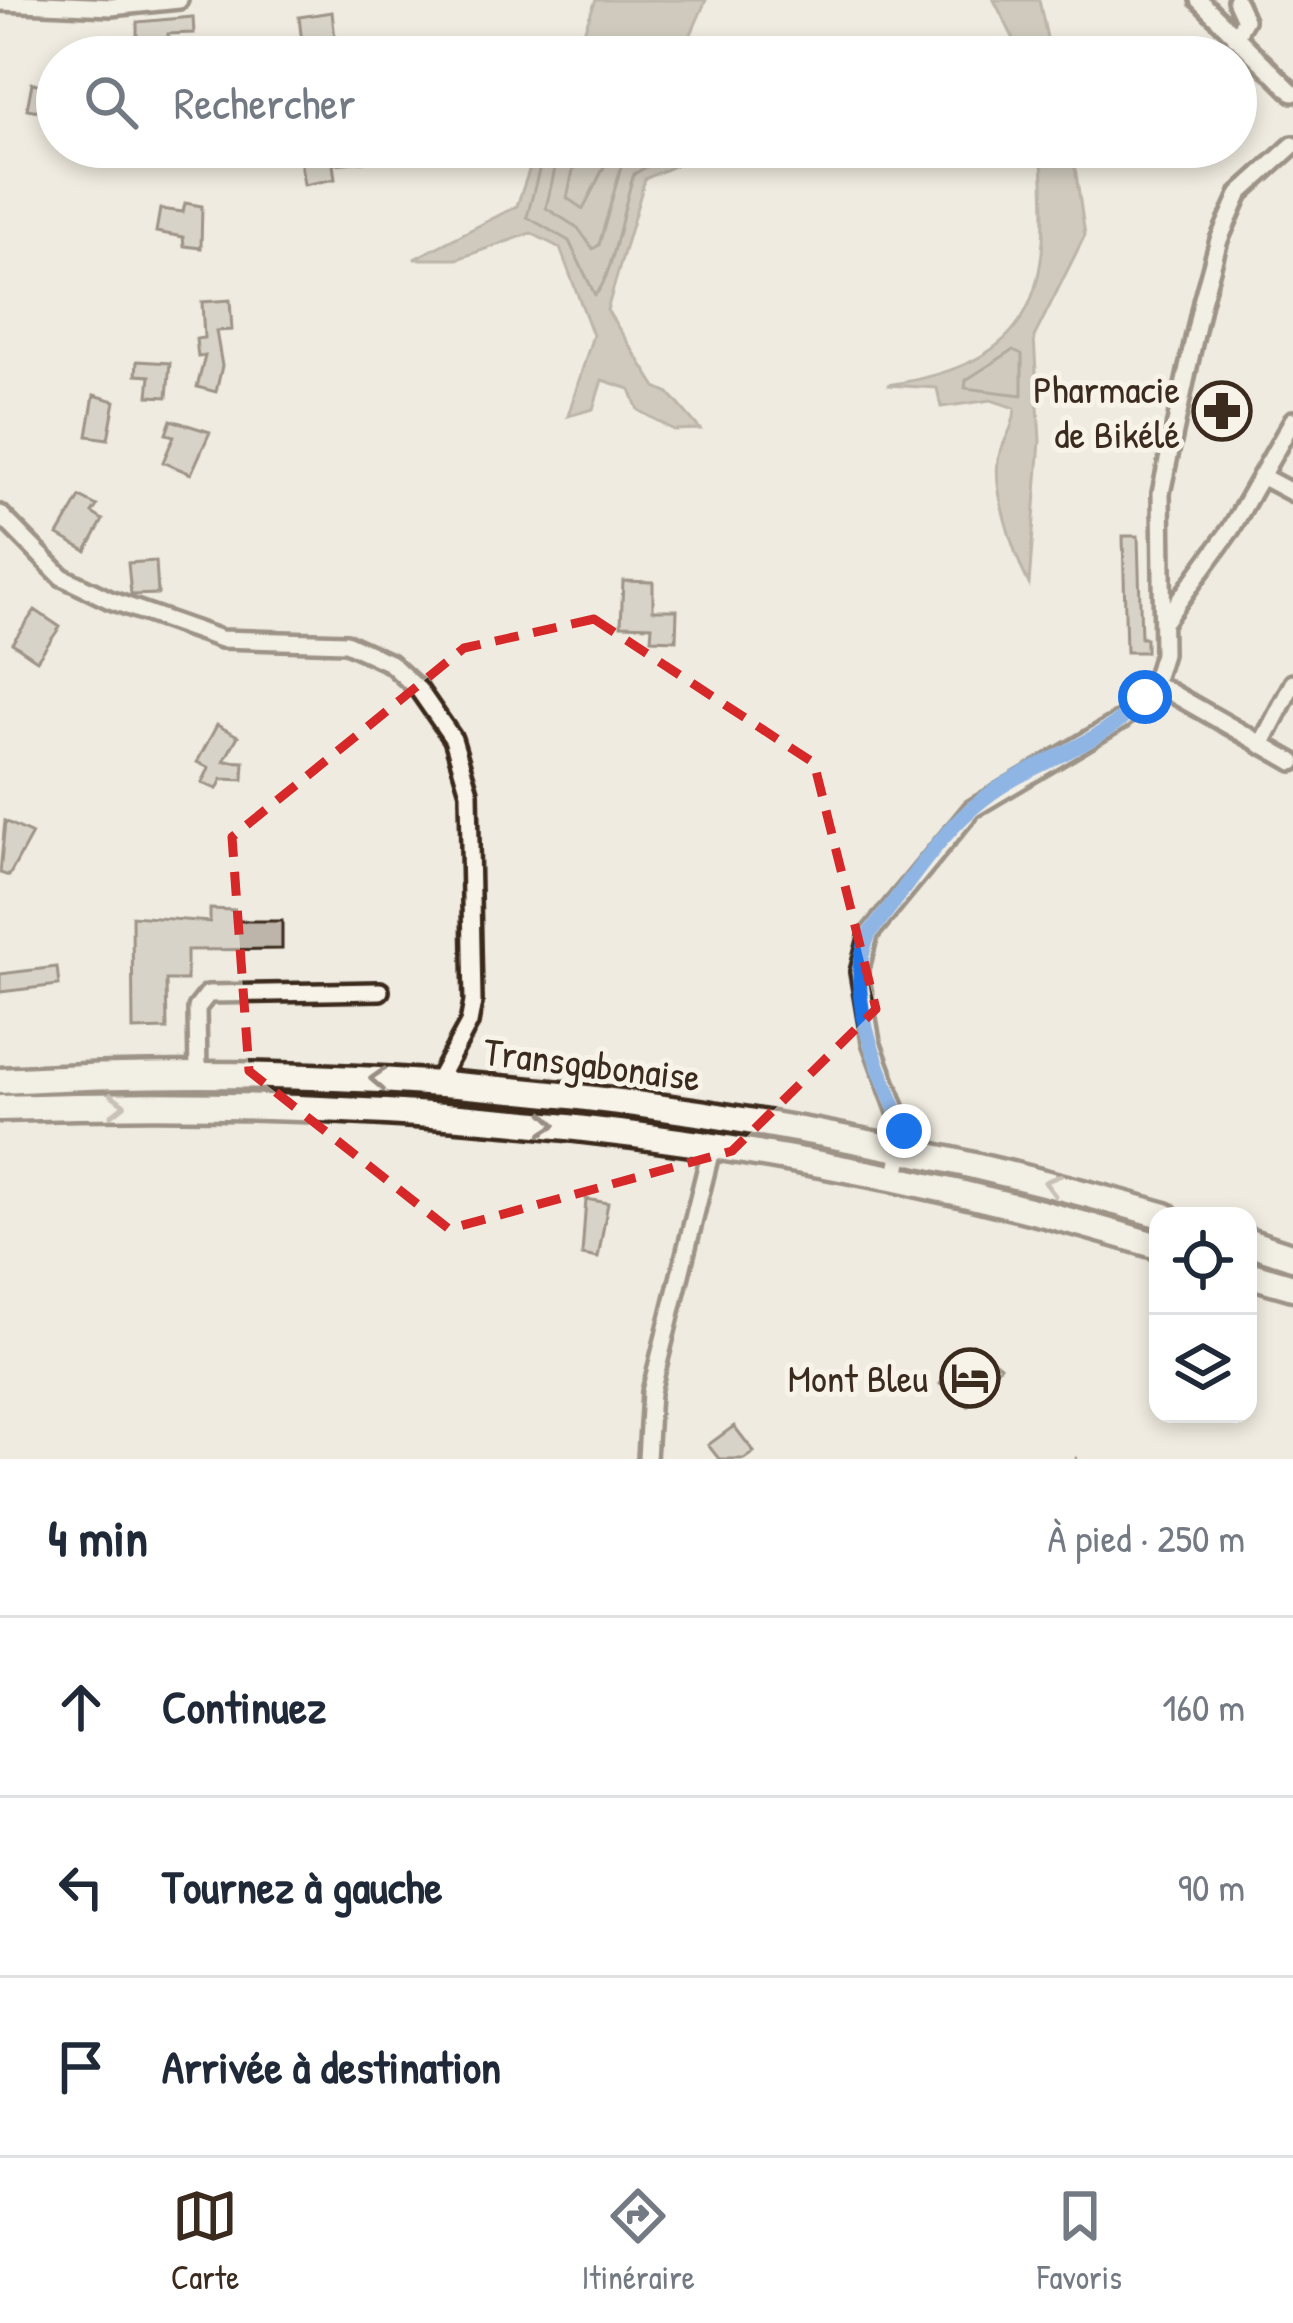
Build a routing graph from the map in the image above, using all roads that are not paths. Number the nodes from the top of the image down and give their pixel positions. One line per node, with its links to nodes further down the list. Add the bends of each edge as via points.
1 (179, 0): 5 (street)
2 (1199, 0): 6 (street)
3 (1236, 0): 7 (street, via 1245,20)
4 (0, 2): 5 (street)
5 (77, 3)
6 (1234, 36)
7 (1236, 36)
8 (1257, 58): 9 (street)
9 (1293, 93)
10 (1293, 145): 15 (street, via 1240,193 1213,260 1161,493)
11 (1293, 420): 12 (street)
12 (1261, 476): 13 (street); 15 (street)
13 (1293, 493)
14 (0, 514): 23 (street, via 62,577 110,601 221,639 346,643 390,663 419,690 453,739 470,792 473,1002)
15 (1163, 623): 16 (street)
16 (1154, 683): 18 (street); 26 (street, via 1123,719 972,809 869,934 862,996 904,1131)
17 (1293, 683): 18 (street)
18 (1261, 745): 19 (street)
19 (1293, 762)
20 (380, 991): 21 (street, via 208,994 196,1008)
21 (198, 1075): 22 (highway, Transgabonaise); 23 (highway, Transgabonaise, one-way to 21)
22 (0, 1081)
23 (437, 1082): 26 (highway, Transgabonaise, via 610,1100)
24 (0, 1108): 25 (highway, Transgabonaise, one-way to 25, via 298,1105 572,1126)
25 (712, 1146): 27 (highway, Transgabonaise); 34 (street, via 652,1393)
26 (902, 1147): 27 (street); 28 (highway, Transgabonaise, one-way to 26)
27 (896, 1178): 29 (highway, Transgabonaise)
28 (1149, 1212)
29 (1149, 1243)
30 (1257, 1245): 31 (highway)
31 (1293, 1257)
32 (1257, 1277): 33 (highway)
33 (1293, 1287)
34 (647, 1459)

